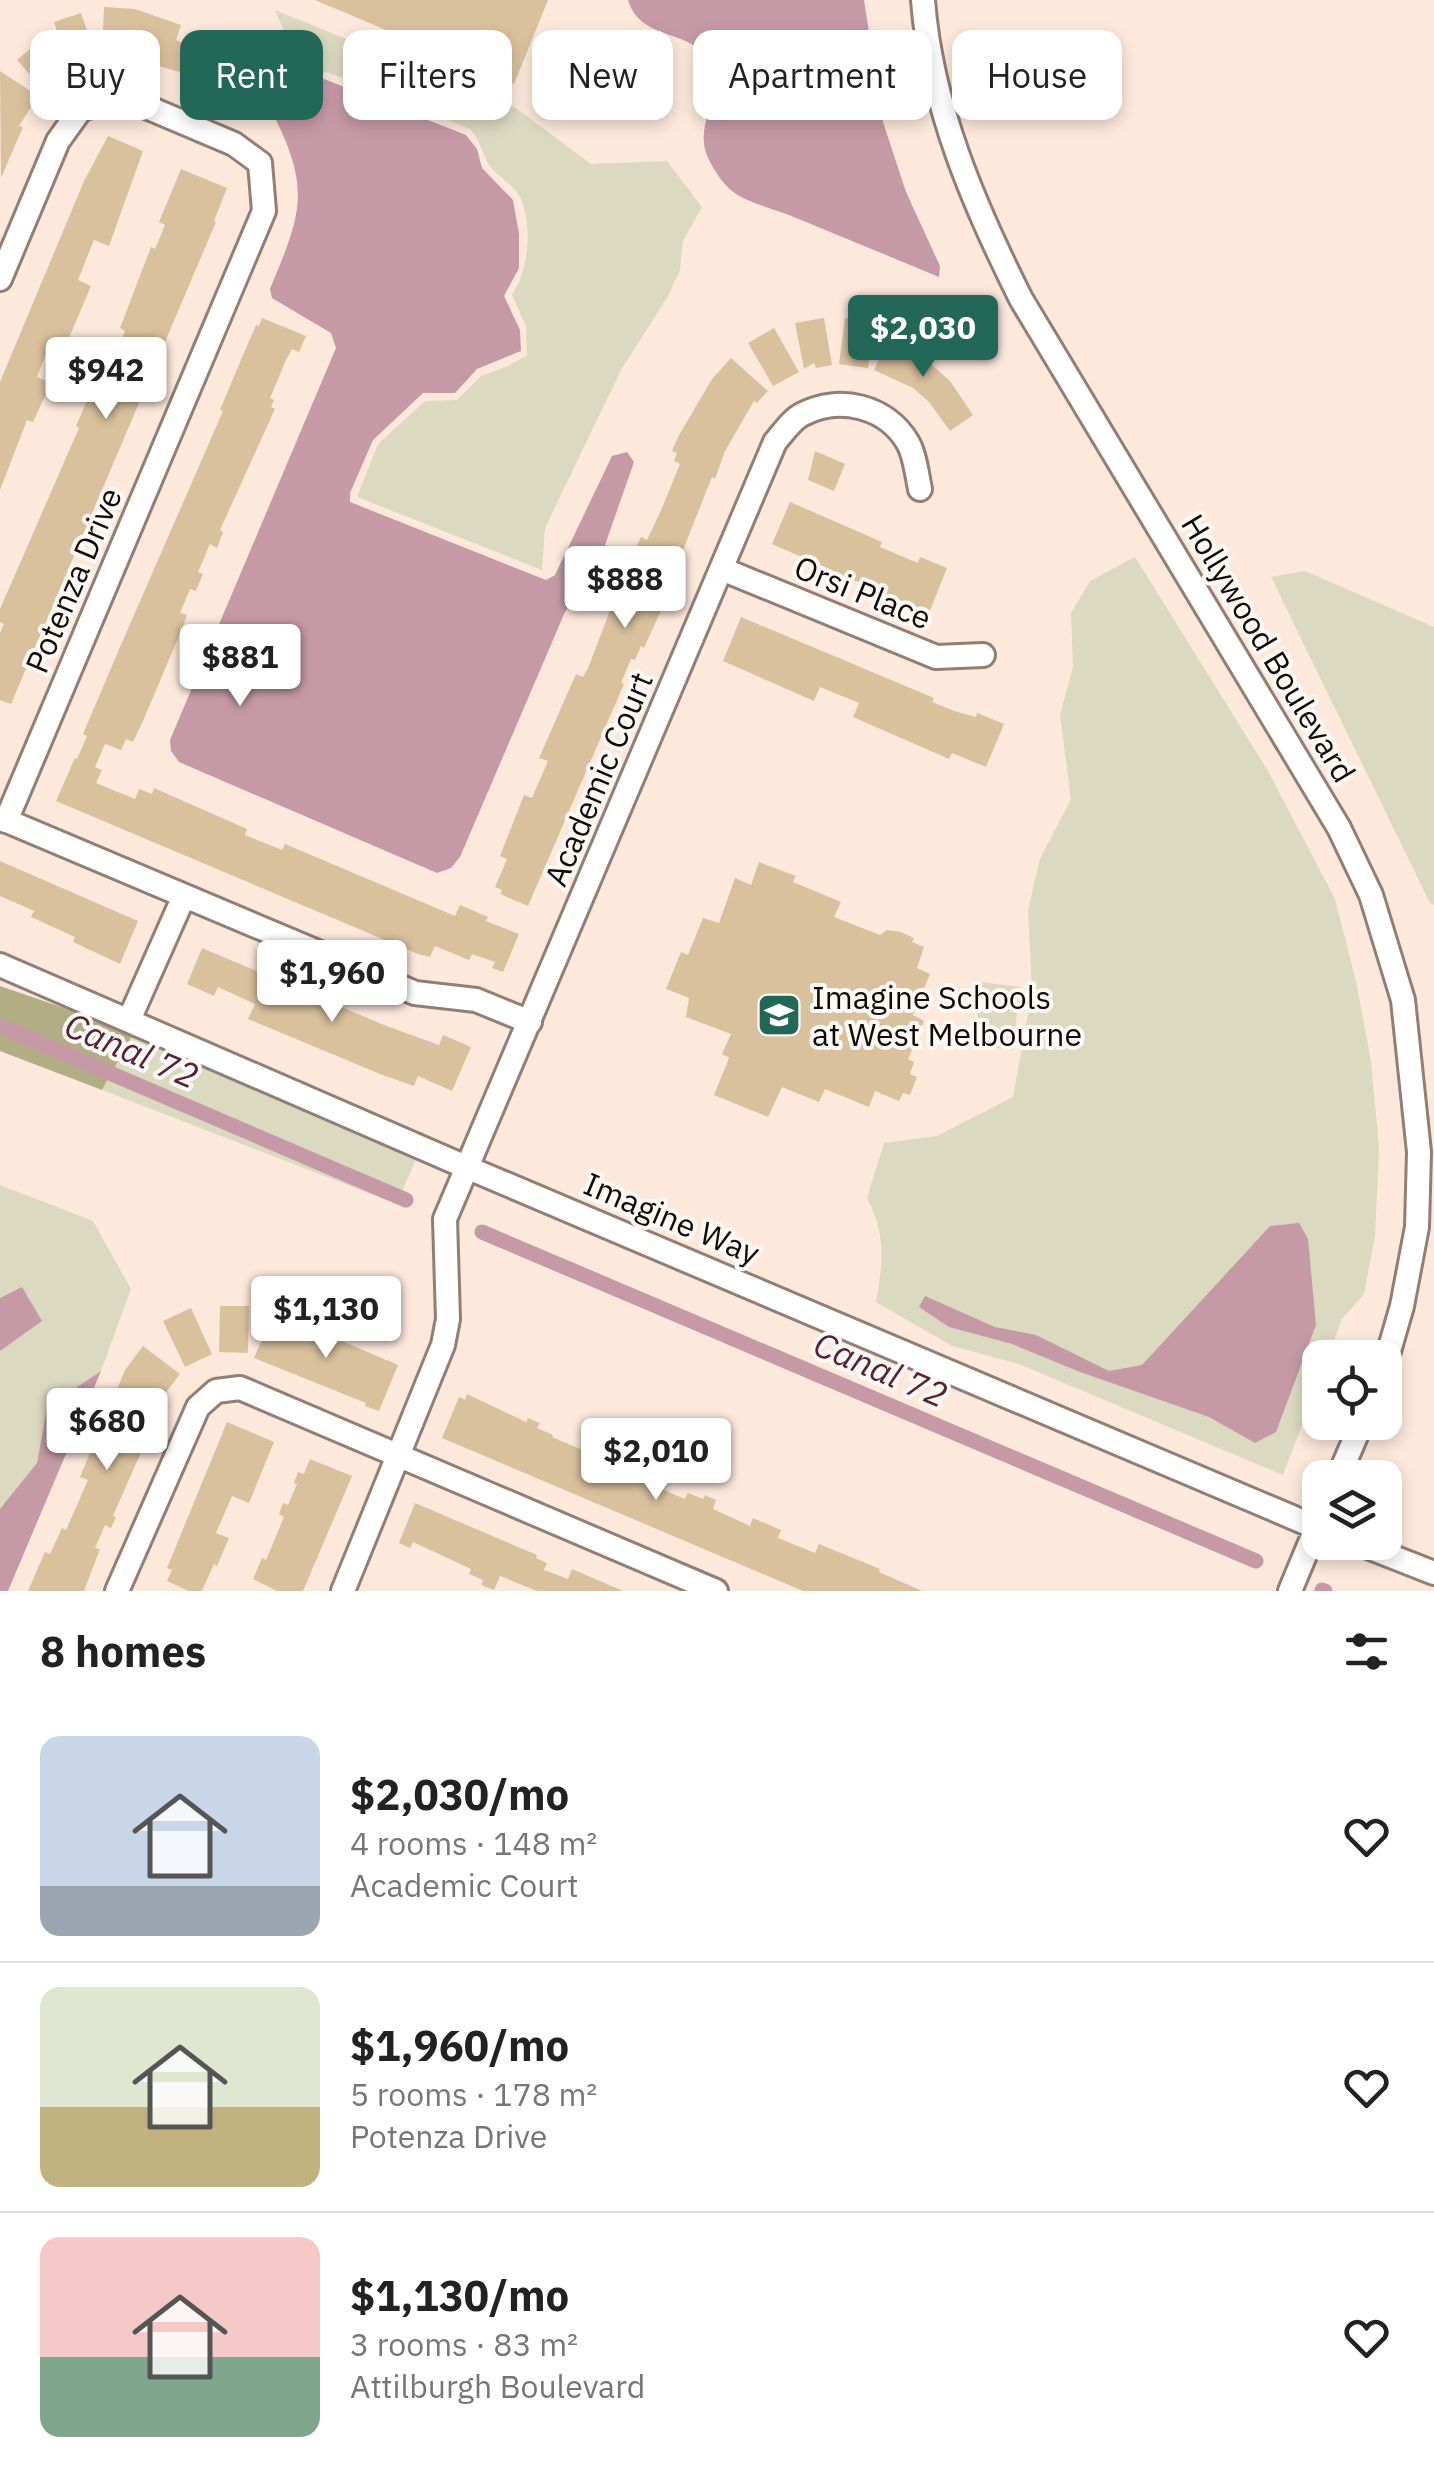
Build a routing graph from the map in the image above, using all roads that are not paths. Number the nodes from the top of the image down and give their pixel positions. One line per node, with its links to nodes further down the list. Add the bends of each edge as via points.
1 (922, 0): 11 (street, Hollywood Boulevard, via 952,140 988,234 1340,828 1372,895 1403,1000)
2 (0, 279): 6 (street, Potenza Drive, via 58,141 81,109 123,97 234,144 260,164 264,211)
3 (920, 490): 4 (street, Academic Court, via 908,444 886,419 858,405 826,405 799,415 775,442)
4 (722, 569): 5 (street, Orsi Place, via 936,657); 10 (street, Academic Court)
5 (983, 655)
6 (3, 820): 7 (street, Potenza Drive)
7 (184, 896): 9 (street); 10 (street, Potenza Drive, via 415,993 476,1000)
8 (0, 965): 9 (street, Imagine Way)
9 (129, 1020): 12 (street, Imagine Way)
10 (530, 1022): 12 (street, Academic Court)
11 (1427, 1156): 13 (street, Hollywood Boulevard)
12 (466, 1168): 14 (street, Academic Court, via 446,1219 443,1345); 15 (street, Imagine Way)
13 (1392, 1340)
14 (398, 1456): 19 (street, via 240,1388 216,1392 198,1406); 20 (street, Academic Court); 21 (street)
15 (1302, 1518)
16 (1304, 1560): 22 (street)
17 (1400, 1560): 18 (street)
18 (1434, 1573)
19 (117, 1591)
20 (342, 1591)
21 (716, 1591)
22 (1290, 1591)

